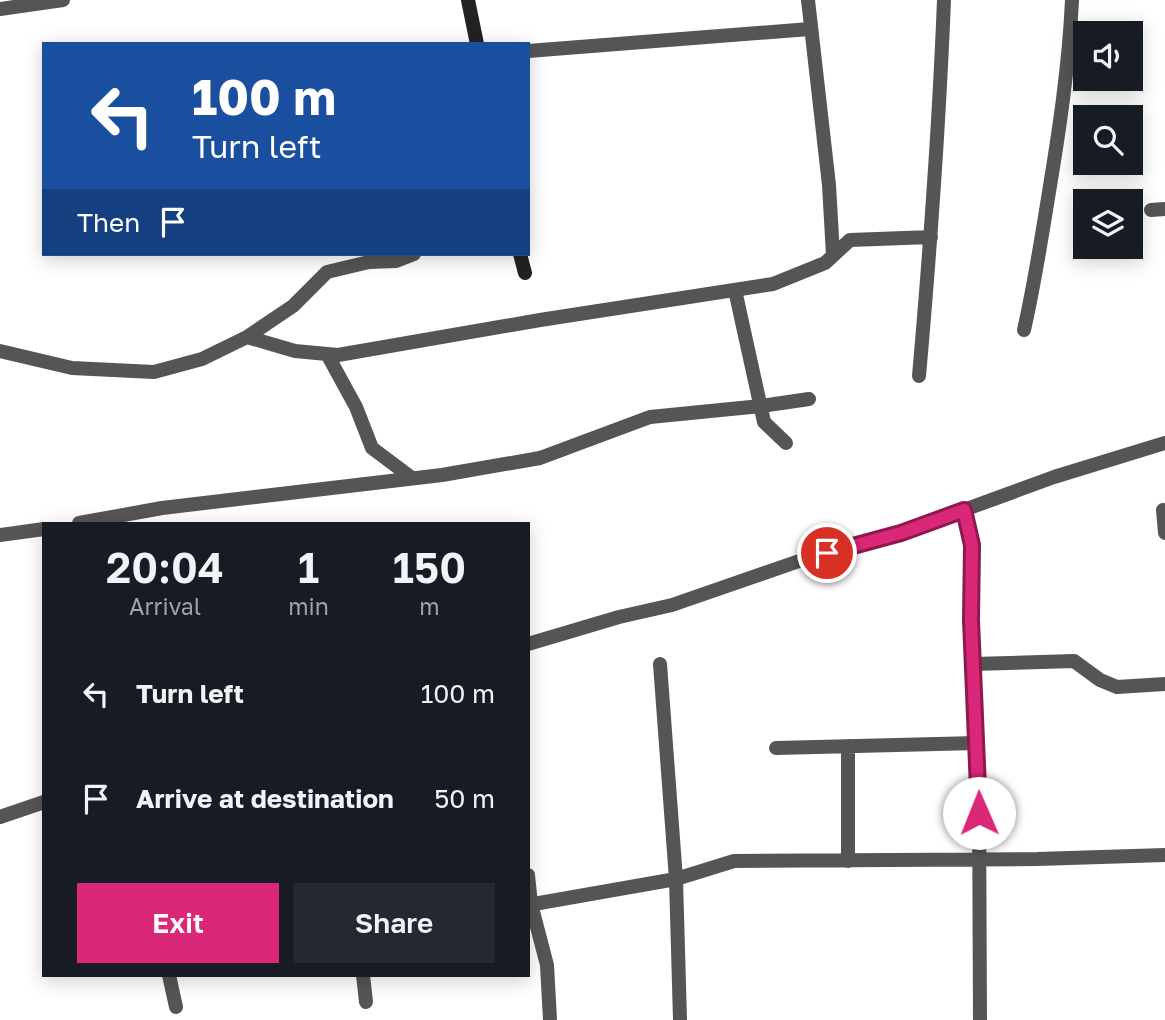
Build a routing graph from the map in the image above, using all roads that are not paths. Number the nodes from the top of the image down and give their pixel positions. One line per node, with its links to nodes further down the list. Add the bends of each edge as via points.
1 (63, 0): 6 (street)
2 (468, 0): 8 (street)
3 (808, 0): 7 (street)
4 (944, 0): 10 (street)
5 (1073, 0): 16 (street, via 1055,157)
6 (0, 9)
7 (810, 29): 9 (street); 11 (street)
8 (477, 42)
9 (530, 51)
10 (931, 237): 11 (street, via 850,240); 20 (street)
11 (833, 255): 15 (street, via 825,263 773,284)
12 (409, 256): 17 (street, via 327,272 293,306)
13 (520, 256): 14 (street)
14 (524, 273)
15 (735, 290): 19 (street); 22 (street)
16 (1024, 330)
17 (247, 337): 18 (street, via 202,359 154,372 72,368); 19 (street, via 295,351)
18 (0, 351)
19 (327, 354): 25 (street, via 372,448)
20 (919, 376)
21 (810, 398): 22 (street)
22 (761, 406): 23 (street, via 764,422); 25 (street, via 650,417 540,458)
23 (786, 443)
24 (1165, 443): 26 (street)
25 (412, 478): 28 (street, via 162,508)
26 (964, 510): 32 (street, via 672,605); 34 (street, via 972,545)
27 (1163, 510): 30 (street)
28 (85, 522)
29 (42, 529): 31 (street)
30 (1165, 533)
31 (0, 535)
32 (530, 643)
33 (660, 664): 44 (street)
34 (973, 664): 35 (street, via 1074,661 1116,687); 36 (street)
35 (1165, 684)
36 (977, 743): 37 (street); 42 (street)
37 (848, 746): 38 (street); 43 (street)
38 (776, 748)
39 (42, 803): 40 (street)
40 (0, 817)
41 (1165, 855): 42 (street)
42 (978, 860): 43 (street); 52 (street)
43 (848, 861): 44 (street, via 734,861)
44 (676, 879): 45 (street); 51 (street)
45 (530, 905): 50 (street, via 547,965)
46 (169, 977): 49 (street)
47 (363, 977): 48 (street)
48 (366, 1002)
49 (176, 1007)
50 (550, 1020)
51 (680, 1020)
52 (980, 1020)

